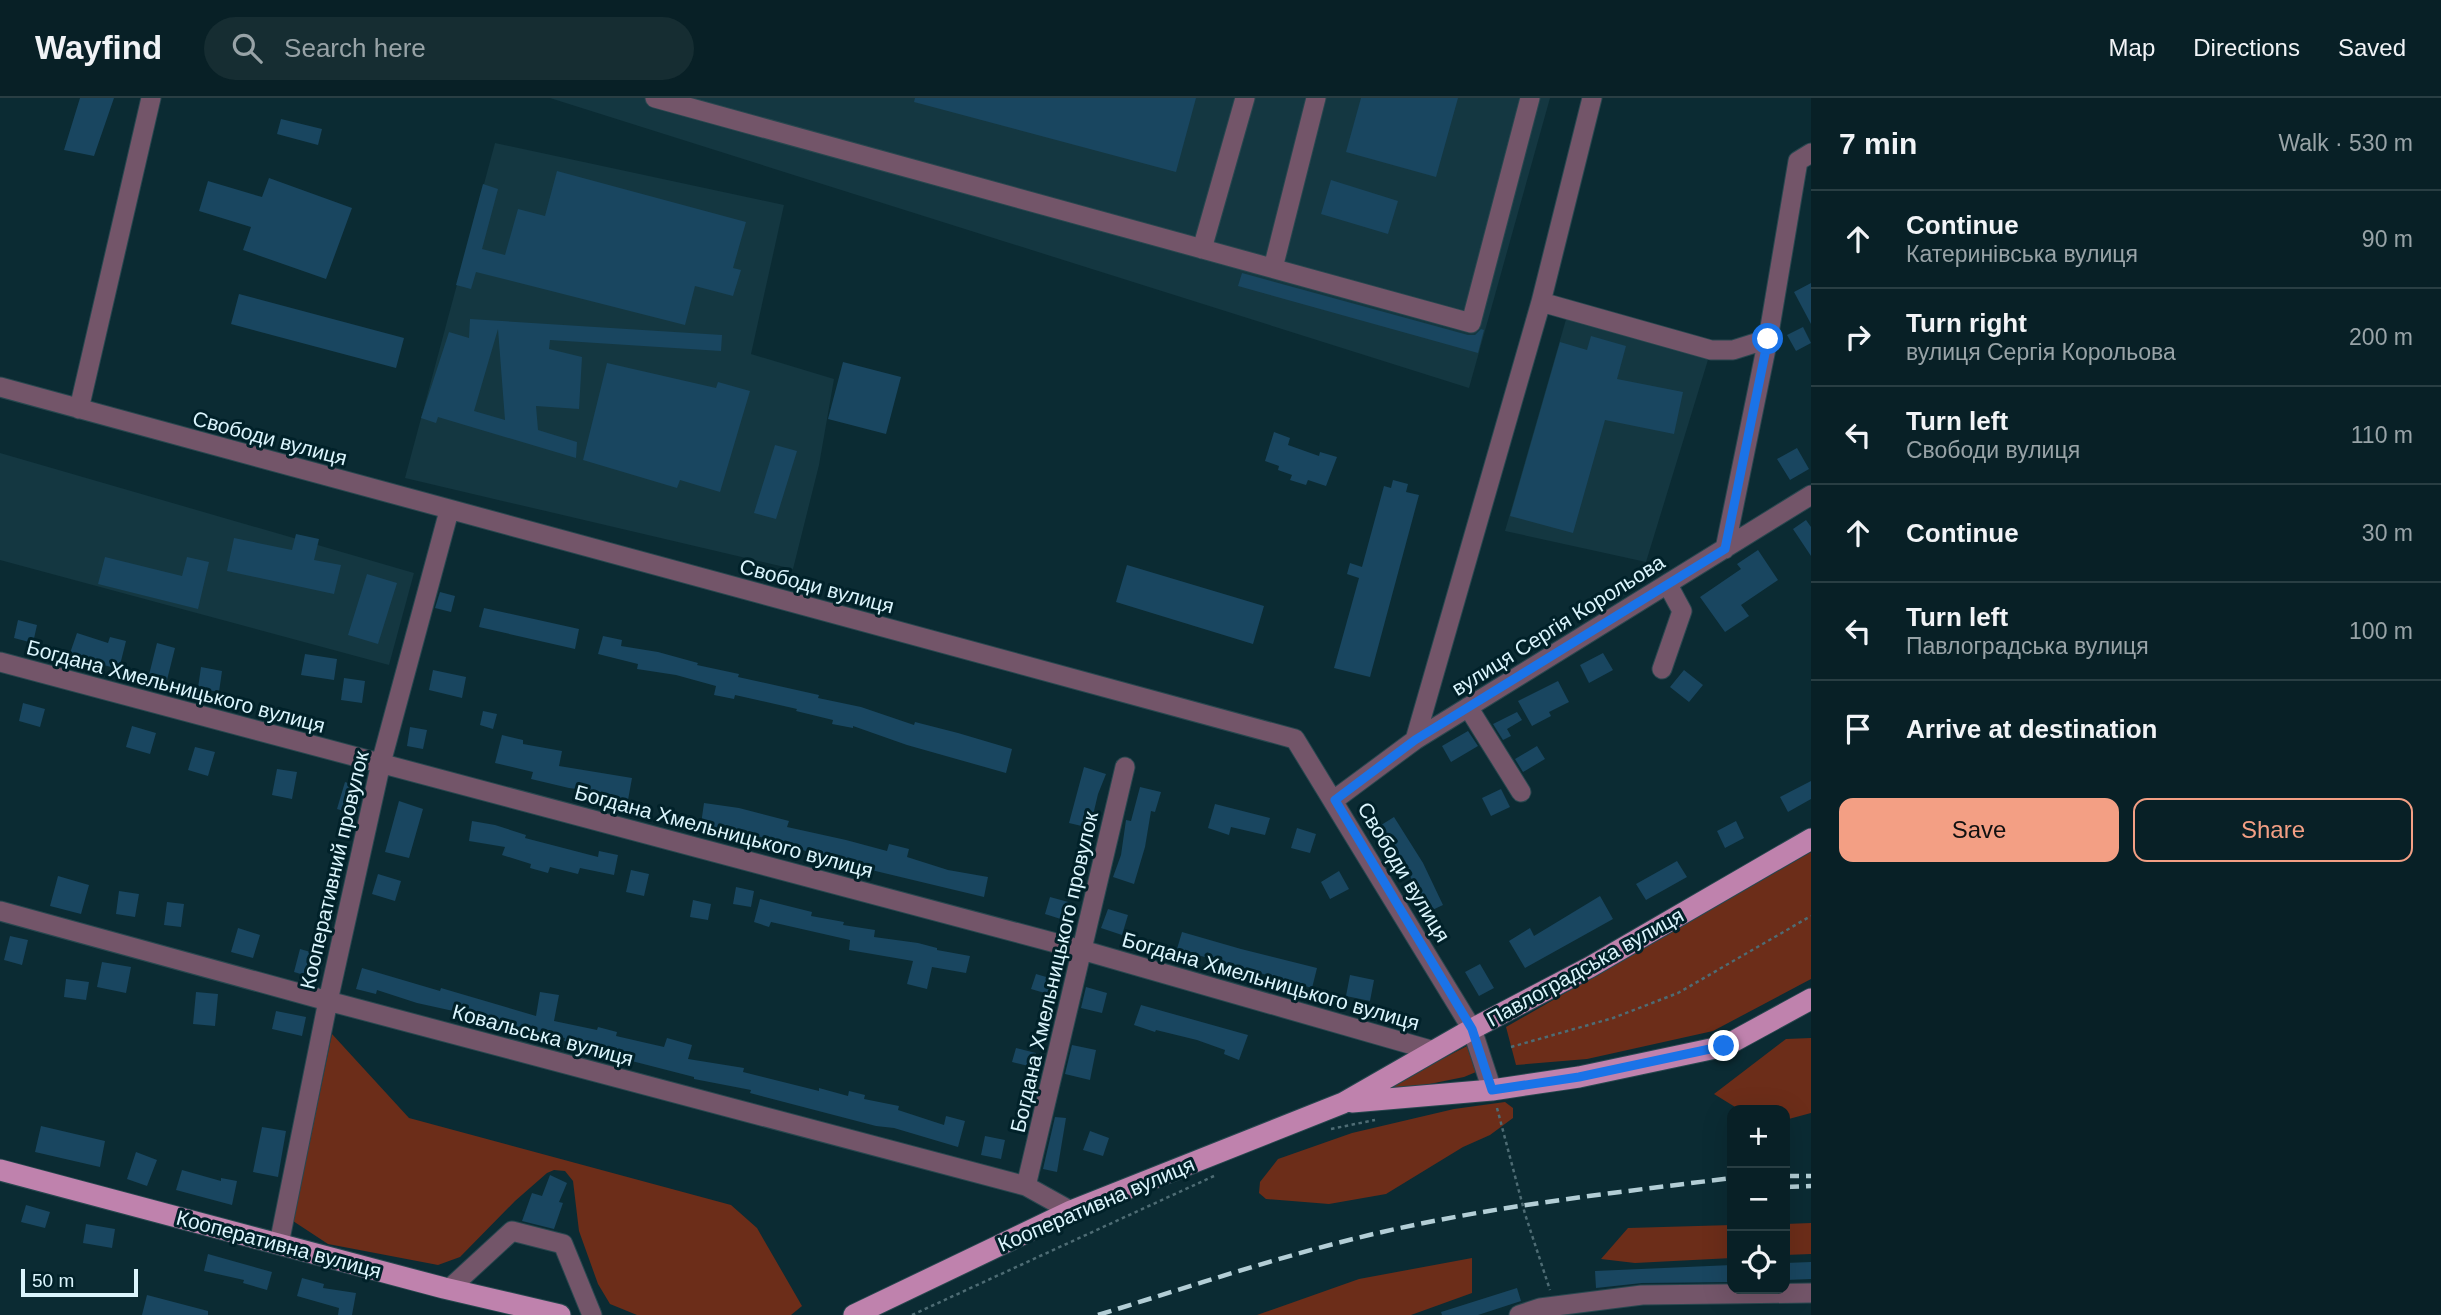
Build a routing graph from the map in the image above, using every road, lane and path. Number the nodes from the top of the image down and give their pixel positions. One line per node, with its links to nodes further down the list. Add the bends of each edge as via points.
1 (151, 98): 13 (street)
2 (655, 98): 8 (street)
3 (1245, 98): 8 (street)
4 (1316, 98): 9 (street)
5 (1530, 98): 9 (street, via 1471,323)
6 (1592, 98): 10 (street)
7 (1811, 153): 11 (street, via 1798,160)
8 (1202, 249): 9 (street)
9 (1273, 268)
10 (1541, 302): 11 (street, via 1712,350 1733,350); 21 (street)
11 (1768, 339): 16 (street)
12 (0, 387): 13 (street, Свободи вулиця)
13 (79, 409): 15 (street, Свободи вулиця)
14 (1811, 495): 16 (street, вулиця Сергія Корольова)
15 (449, 510): 22 (street, Кооперативний провулок); 25 (street, Свободи вулиця, via 1295,739)
16 (1725, 549): 17 (street, вулиця Сергія Корольова)
17 (1668, 584): 19 (street, via 1682,611); 20 (street, вулиця Сергія Корольова)
18 (0, 662): 22 (street, Богдана Хмельницького вулиця)
19 (1662, 669)
20 (1468, 707): 21 (street, вулиця Сергія Корольова); 24 (street)
21 (1415, 740): 25 (street, вулиця Сергія Корольова)
22 (381, 763): 29 (street, Богдана Хмельницького вулиця); 31 (street, Кооперативний провулок)
23 (1125, 768): 29 (street, Богдана Хмельницького провулок)
24 (1521, 792)
25 (1335, 800): 32 (street, Свободи вулиця)
26 (1811, 839): 32 (main road, Павлоградська вулиця, via 1590,967)
27 (0, 911): 31 (street, Ковальська вулиця)
28 (1811, 916): 33 (path, via 1678,993 1613,1018)
29 (1082, 950): 34 (street, Богдана Хмельницького вулиця); 41 (street, Богдана Хмельницького провулок)
30 (1811, 999): 35 (main road, via 1724,1046)
31 (328, 1001): 41 (street, Ковальська вулиця); 43 (street, Кооперативний провулок)
32 (1472, 1029): 34 (main road, Павлоградська вулиця); 35 (street, Свободи вулиця)
33 (1511, 1047)
34 (1434, 1051): 36 (main road, Павлоградська вулиця)
35 (1492, 1090): 36 (main road); 46 (path)
36 (1343, 1103): 42 (main road, Кооперативна вулиця)
37 (1379, 1119): 38 (path)
38 (1331, 1129)
39 (0, 1170): 43 (main road, Кооперативна вулиця)
40 (1222, 1172): 50 (path)
41 (1026, 1186): 42 (street, Ковальська вулиця)
42 (1071, 1211): 49 (main road, Кооперативна вулиця)
43 (279, 1244): 44 (main road, Кооперативна вулиця)
44 (449, 1289): 47 (main road, Кооперативна вулиця); 48 (street, via 512,1231 564,1244)
45 (1811, 1293): 46 (street, via 1642,1295)
46 (1546, 1310): 51 (street)
47 (560, 1315)
48 (592, 1315)
49 (854, 1315)
50 (912, 1315)
51 (1519, 1315)

